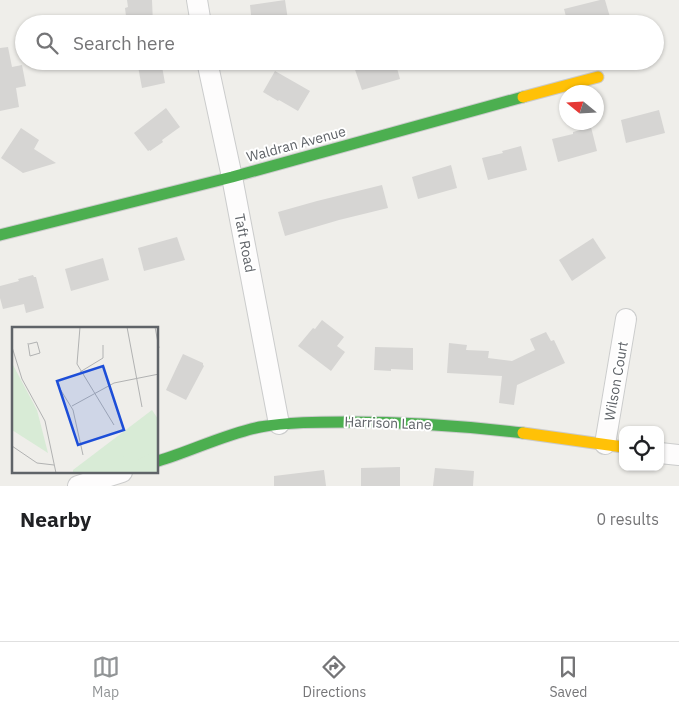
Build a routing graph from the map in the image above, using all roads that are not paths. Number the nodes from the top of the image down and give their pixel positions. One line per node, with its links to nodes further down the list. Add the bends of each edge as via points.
1 (197, 0): 2 (street)
2 (200, 15)
3 (210, 70): 5 (street, Taft Road)
4 (598, 77): 5 (street, Waldran Avenue)
5 (232, 177): 6 (street, Waldran Avenue); 8 (street, Taft Road)
6 (0, 235)
7 (626, 319): 9 (street, Wilson Court)
8 (280, 424): 9 (street, Harrison Lane, via 371,421 425,424); 12 (street, Harrison Lane, via 234,434)
9 (614, 445)
10 (664, 454): 11 (street)
11 (679, 456)
12 (159, 462)
13 (119, 473): 14 (street)
14 (78, 486)

